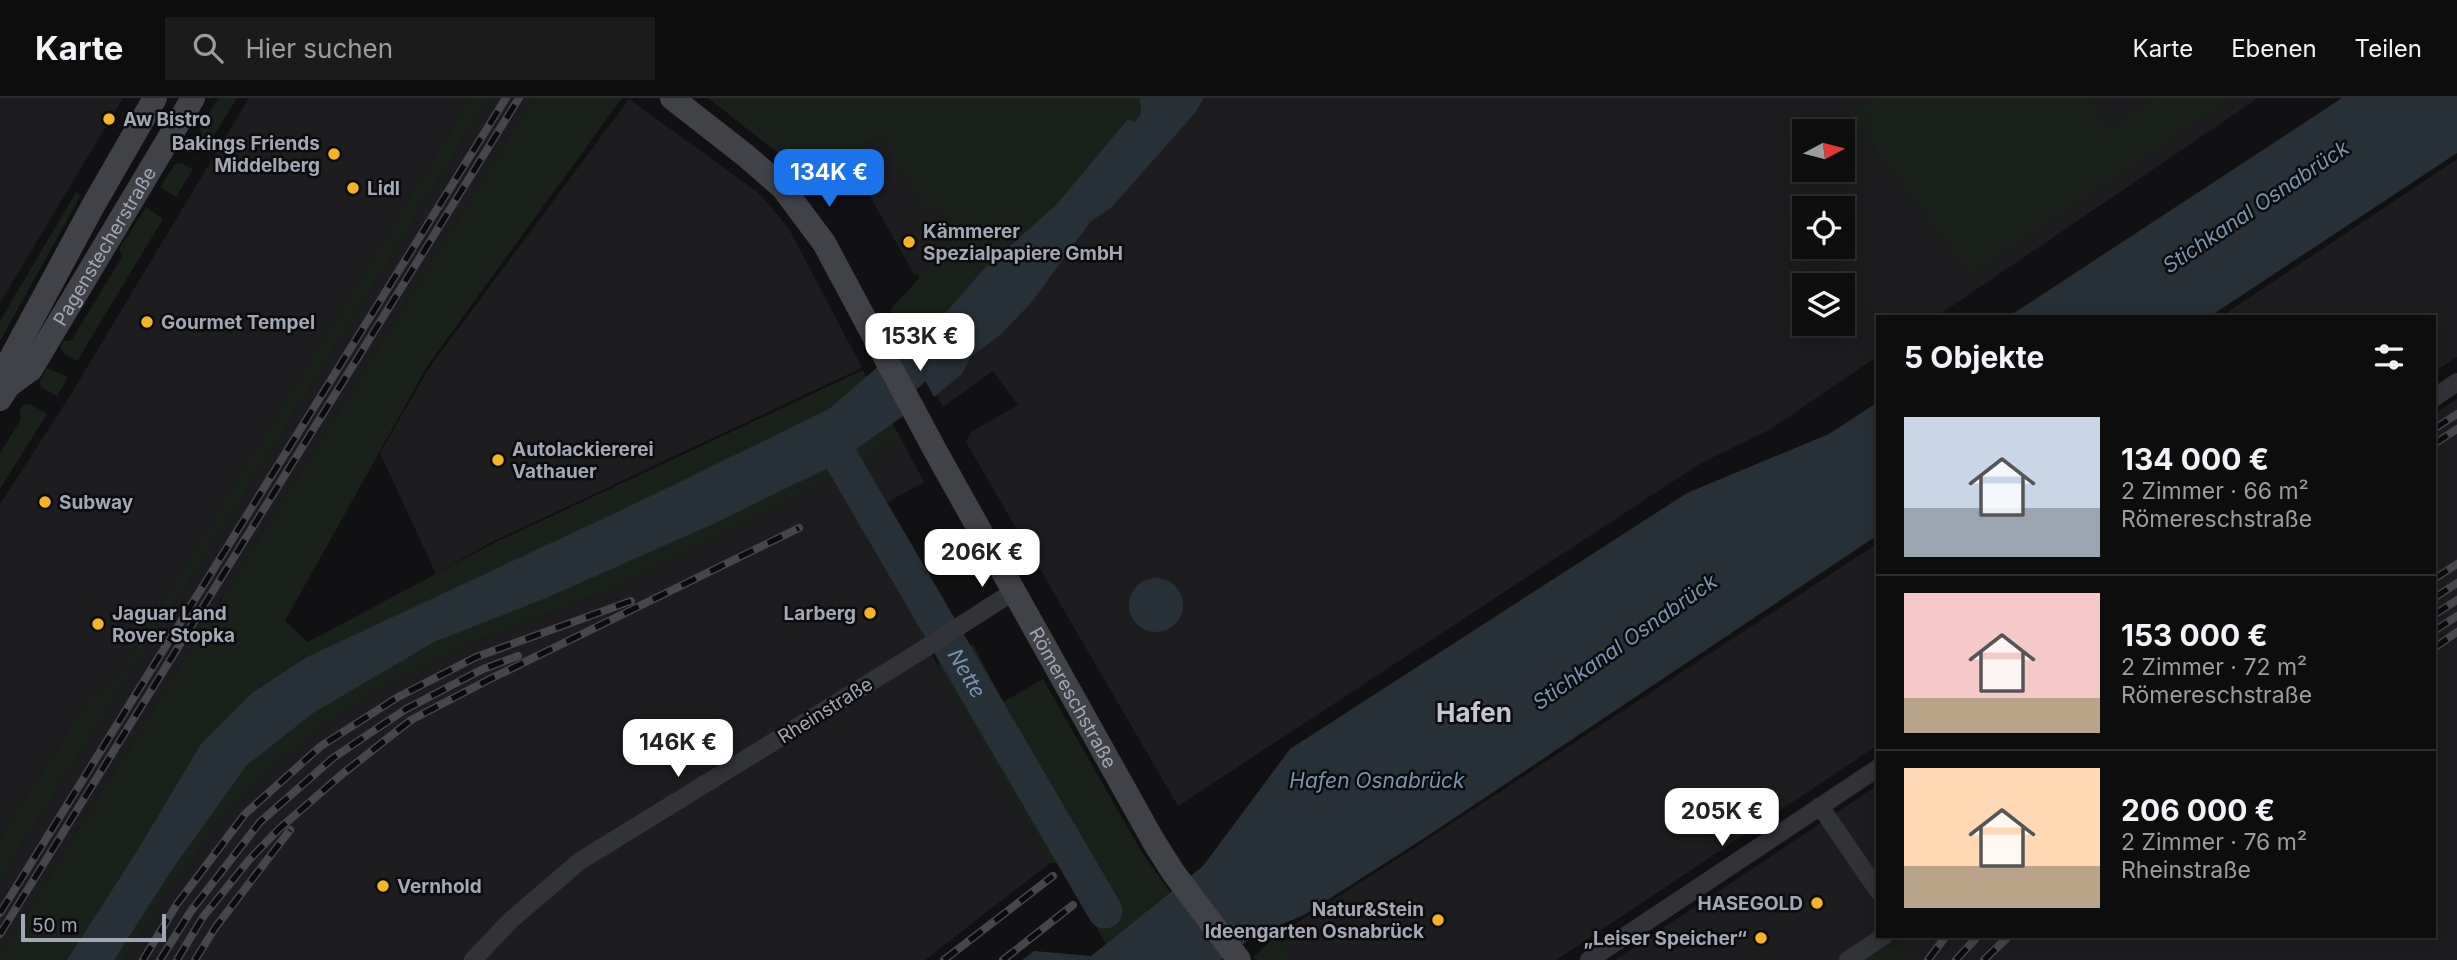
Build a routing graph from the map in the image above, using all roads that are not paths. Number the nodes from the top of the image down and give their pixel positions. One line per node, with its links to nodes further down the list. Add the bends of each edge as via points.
1 (155, 98): 5 (main road, Pagenstecherstraße, via 11,358)
2 (193, 98): 5 (main road, Pagenstecherstraße, via 31,369)
3 (672, 98): 7 (main road, Römereschstraße, via 745,155 800,208 824,243)
4 (2457, 382): 6 (street)
5 (4, 392)
6 (2436, 397)
7 (1014, 591): 12 (street, Rheinstraße, via 580,861 511,920); 13 (main road, Römereschstraße, via 1153,842)
8 (1876, 769): 9 (street)
9 (1820, 806): 10 (street); 14 (street)
10 (1876, 888)
11 (1881, 938): 15 (street)
12 (473, 960)
13 (1239, 960)
14 (1588, 960)
15 (1848, 960)

